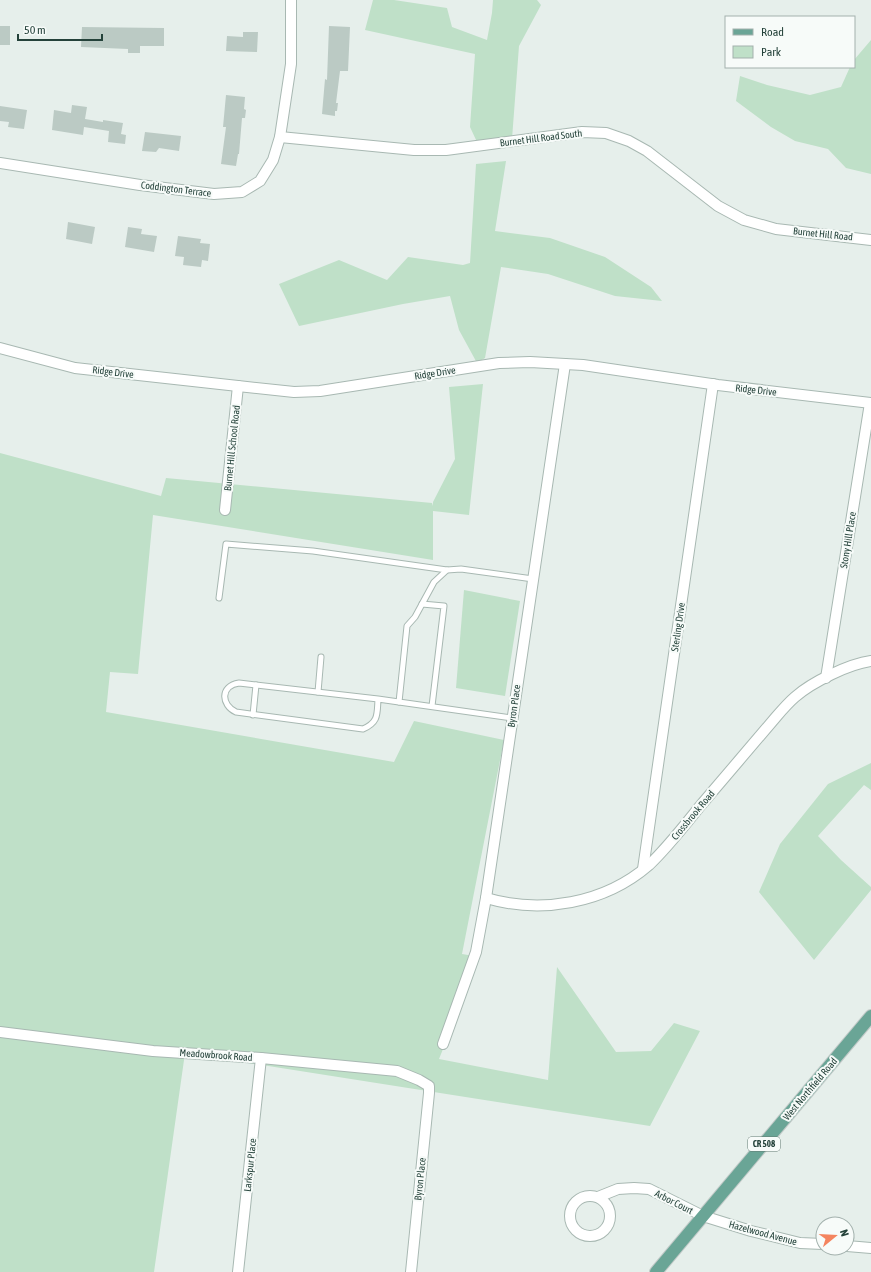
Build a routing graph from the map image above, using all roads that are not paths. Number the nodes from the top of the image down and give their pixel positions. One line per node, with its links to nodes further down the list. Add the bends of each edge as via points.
1 (291, 0): 2 (street, Coddington Terrace, via 291,64)
2 (280, 137): 3 (street, Coddington Terrace, via 273,160 260,181 242,192 214,194); 4 (street, Burnet Hill Road South, via 414,150 446,150 582,132 606,133 630,141 647,151 718,206 744,220)
3 (0, 163)
4 (776, 229): 5 (street, Burnet Hill Road)
5 (871, 240)
6 (0, 348): 9 (street, Ridge Drive, via 75,368)
7 (565, 364): 8 (street, Ridge Drive); 9 (street, Ridge Drive, via 499,363 320,391 294,392); 13 (street, Byron Place)
8 (713, 384): 10 (street, Ridge Drive); 26 (street, Sterling Drive)
9 (238, 386): 11 (street, Burnet Hill School Road)
10 (870, 403): 18 (street, Stony Hill Place)
11 (225, 510)
12 (447, 570): 13 (lane, via 461,569); 14 (lane, via 313,551 226,544); 15 (lane, via 434,582)
13 (533, 579): 25 (street, Byron Place)
14 (219, 598)
15 (422, 604): 22 (lane, via 407,626); 23 (lane, via 444,606)
16 (321, 657): 20 (lane)
17 (871, 661): 18 (street, Crossbrook Road, via 862,662)
18 (826, 678): 26 (street, Crossbrook Road, via 796,696 661,853)
19 (256, 685): 20 (lane); 24 (lane); 24 (lane, via 234,684 225,693 226,704 232,710)
20 (318, 692): 21 (lane)
21 (378, 699): 22 (lane); 24 (lane, via 376,719 363,729)
22 (399, 702): 23 (lane)
23 (432, 706): 25 (lane)
24 (253, 714)
25 (512, 718): 27 (street, Byron Place)
26 (643, 869): 27 (street, Crossbrook Road, via 601,894 566,903 530,906)
27 (486, 898): 30 (street, Byron Place, via 476,952)
28 (871, 1016): 34 (main road, West Northfield Road / CR 508)
29 (0, 1032): 31 (street, Meadowbrook Road, via 153,1051)
30 (443, 1044)
31 (261, 1058): 32 (street, Meadowbrook Road, via 397,1071); 38 (street, Larkspur Place)
32 (429, 1086): 39 (street, Byron Place)
33 (598, 1197): 33 (street, via 584,1196 572,1205 569,1213 570,1222 580,1234 596,1235 608,1226 611,1218 610,1209); 34 (street, Arbor Court, via 618,1189 649,1189)
34 (704, 1216): 35 (street, Hazelwood Avenue, via 758,1233 800,1243); 40 (main road, West Northfield Road / CR 508)
35 (815, 1244)
36 (855, 1247): 37 (street)
37 (871, 1248)
38 (238, 1272)
39 (411, 1272)
40 (656, 1272)

